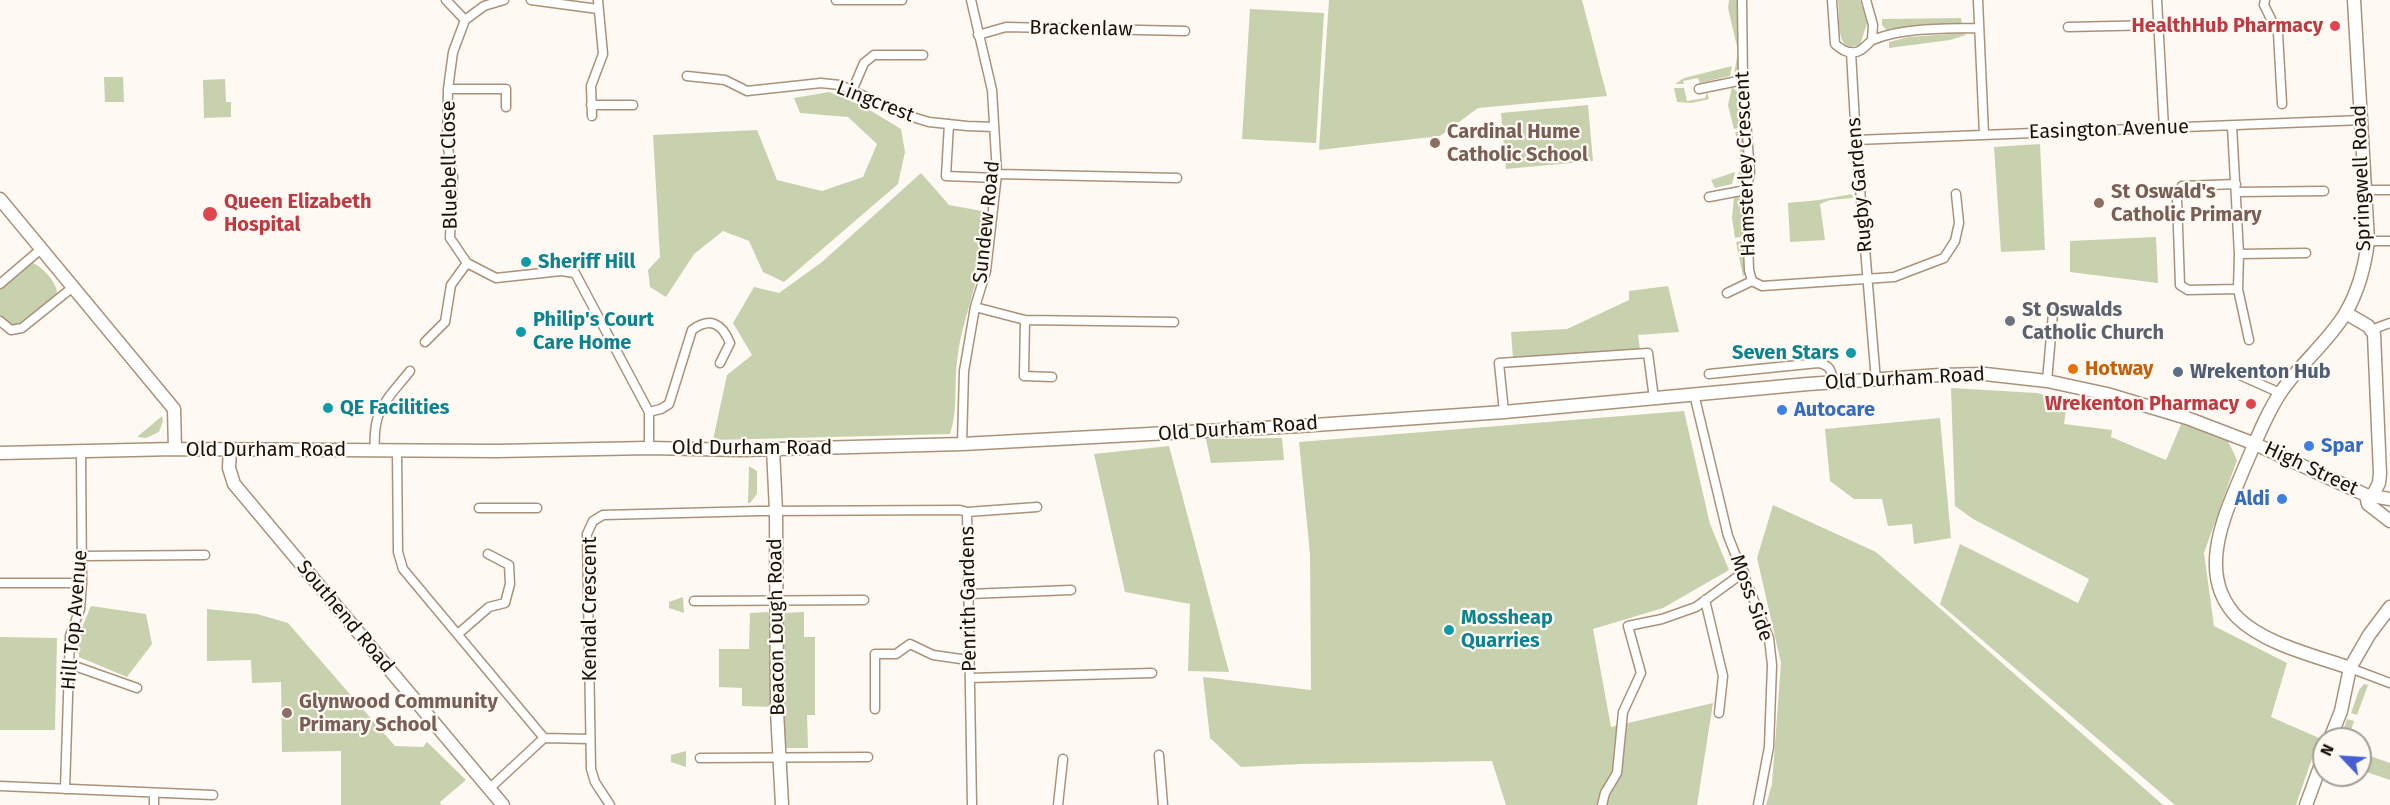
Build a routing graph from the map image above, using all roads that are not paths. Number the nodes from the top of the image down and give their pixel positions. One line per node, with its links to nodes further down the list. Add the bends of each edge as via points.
1 (446, 0): 16 (street)
2 (504, 0): 16 (street, via 484,6)
3 (531, 0): 15 (street)
4 (836, 0): 5 (street)
5 (856, 0): 6 (street)
6 (902, 0)
7 (971, 0): 21 (street, Sundew Road)
8 (1742, 0): 26 (street, Hamsterley Crescent)
9 (1832, 0): 23 (street, via 1835,44)
10 (1866, 0): 22 (street, via 1874,25)
11 (1978, 0): 19 (street)
12 (2157, 0): 17 (street)
13 (2265, 0): 30 (street, via 2278,33)
14 (2354, 0): 35 (main road, Springwell Road)
15 (598, 5): 31 (street, via 603,54 591,86)
16 (465, 20): 28 (street, Bluebell Close, via 453,52)
17 (2158, 25): 18 (street); 39 (street)
18 (2068, 27)
19 (1979, 28): 22 (street, via 1927,30); 40 (street)
20 (1185, 31): 21 (street, Brackenlaw, via 1006,27)
21 (978, 35): 38 (street, Sundew Road, via 992,90)
22 (1872, 39): 23 (street, via 1863,49)
23 (1851, 52): 41 (street, Rugby Gardens)
24 (923, 55): 29 (street, via 874,55 864,63)
25 (687, 76): 29 (street, Lingcrest, via 725,80 747,91 821,83)
26 (1743, 80): 27 (street); 45 (street, Hamsterley Crescent, via 1750,173)
27 (1699, 89)
28 (448, 90): 33 (street, via 506,89); 57 (street, Bluebell Close, via 447,142 453,177 450,238)
29 (852, 91): 36 (street, Lingcrest, via 906,115)
30 (2282, 104)
31 (591, 105): 32 (street); 34 (street)
32 (633, 105)
33 (506, 107)
34 (592, 116)
35 (2362, 120): 37 (street, Easington Avenue); 46 (main road, Springwell Road)
36 (949, 124): 38 (street, Lingcrest); 42 (street, via 946,176)
37 (2232, 126): 39 (street, Easington Avenue); 44 (street)
38 (993, 127): 42 (street, Sundew Road)
39 (2164, 128): 40 (street, Easington Avenue)
40 (1984, 134): 41 (street, Easington Avenue)
41 (1856, 140): 58 (street, Rugby Gardens)
42 (997, 176): 43 (street); 64 (street, Sundew Road, via 986,271)
43 (1177, 178)
44 (2236, 188): 48 (street); 55 (street); 62 (street, via 2182,186 2177,199 2180,285 2188,290)
45 (1746, 190): 50 (street); 59 (street, Hamsterley Crescent)
46 (2366, 190): 47 (street); 52 (main road, Springwell Road)
47 (2390, 190)
48 (2324, 191)
49 (1956, 194): 58 (street, Hamsterley Crescent, via 1959,223 1955,241 1944,258 1894,277)
50 (1709, 197)
51 (0, 199): 54 (main road)
52 (2368, 241): 53 (street); 66 (main road, Springwell Road, via 2362,273)
53 (2390, 241)
54 (41, 249): 60 (street); 61 (main road)
55 (2239, 254): 56 (street); 62 (street)
56 (2306, 254)
57 (467, 263): 73 (street, via 451,285 445,322); 85 (street, Bluebell Close, via 496,278 575,273)
58 (1869, 280): 59 (street, Hamsterley Crescent, via 1762,286); 79 (street, Rugby Gardens)
59 (1752, 281): 63 (street)
60 (0, 284)
61 (73, 287): 68 (street, via 22,328 11,330); 90 (main road, via 174,409)
62 (2238, 289): 72 (street)
63 (1727, 293)
64 (975, 306): 67 (street); 87 (street, Sundew Road, via 964,371)
65 (2053, 313): 80 (street)
66 (2346, 313): 71 (main road); 82 (main road, Springwell Road)
67 (1025, 320): 69 (street); 78 (street, via 1023,376)
68 (0, 321)
69 (1174, 322)
70 (2390, 323): 71 (street)
71 (2371, 330): 97 (main road, via 2380,474 2379,483)
72 (2249, 340)
73 (425, 342)
74 (720, 363): 85 (street, via 730,343 727,335 716,324 700,324 692,330 669,404)
75 (410, 371): 93 (street, via 376,416)
76 (1709, 374): 81 (street, via 1818,363 1831,369)
77 (2240, 375): 82 (street)
78 (1052, 377)
79 (1876, 381): 80 (main road, Old Durham Road, via 1984,374); 81 (main road, Old Durham Road)
80 (2047, 381): 88 (main road, Old Durham Road, via 2187,418)
81 (1834, 383): 83 (main road, Old Durham Road)
82 (2280, 393): 88 (main road, Springwell Road)
83 (1694, 394): 84 (main road, Old Durham Road); 108 (street, Moss Side, via 1728,536)
84 (1654, 399): 86 (main road, Old Durham Road); 86 (street, via 1648,354 1499,363)
85 (649, 412): 89 (street, Bluebell Close)
86 (1504, 412): 87 (main road, Old Durham Road)
87 (962, 444): 92 (main road, Old Durham Road)
88 (2255, 444): 97 (main road, High Street); 121 (main road, Springwell Road, via 2218,540 2217,579 2226,602 2237,618 2260,633)
89 (649, 448): 92 (main road, Old Durham Road); 94 (main road, Old Durham Road)
90 (175, 449): 91 (main road, Old Durham Road); 95 (main road, Old Durham Road)
91 (230, 449): 93 (main road, Old Durham Road); 139 (main road, Southend Road, via 229,468 234,484)
92 (773, 449): 102 (main road, Beacon Lough Road)
93 (375, 451): 94 (main road, Old Durham Road)
94 (397, 451): 118 (street, via 398,552 403,569)
95 (81, 452): 96 (main road, Old Durham Road); 107 (street, Hill Top Avenue)
96 (0, 453)
97 (2369, 495): 98 (main road); 104 (main road, High Street, via 2368,504)
98 (2390, 499)
99 (1037, 507): 103 (street)
100 (479, 508): 101 (street)
101 (537, 508)
102 (776, 511): 103 (street, Penrith Gardens); 116 (main road, Beacon Lough Road); 130 (street, Kendal Crescent, via 603,515 593,520 587,534)
103 (967, 512): 112 (street, Penrith Gardens)
104 (2390, 520)
105 (488, 554): 118 (street, via 508,565 510,584 505,603 489,607)
106 (205, 555): 107 (street)
107 (82, 556): 110 (street, Hill Top Avenue)
108 (1744, 572): 114 (street); 150 (street, Moss Side, via 1769,639 1772,665 1769,747)
109 (0, 583): 110 (street)
110 (82, 583): 120 (street, Hill Top Avenue, via 80,609 70,636)
111 (1071, 590): 112 (street)
112 (969, 594): 119 (street, Penrith Gardens)
113 (864, 600): 116 (street)
114 (1705, 600): 127 (street, via 1723,676); 149 (street, via 1662,619 1628,626 1641,673 1623,712 1617,773)
115 (694, 601): 116 (street)
116 (777, 602): 132 (main road, Beacon Lough Road)
117 (2390, 607): 121 (main road)
118 (458, 634): 129 (street)
119 (968, 660): 123 (street, Penrith Gardens); 126 (street, via 933,655 910,644 896,654 875,654)
120 (69, 664): 125 (street); 138 (street, Hill Top Avenue)
121 (2350, 668): 124 (street); 128 (main road)
122 (1152, 673): 123 (street)
123 (970, 678): 146 (street, Penrith Gardens)
124 (2390, 683)
125 (137, 688)
126 (875, 709)
127 (1719, 713)
128 (2334, 727)
129 (544, 738): 130 (street); 139 (street)
130 (589, 739): 144 (street, Kendal Crescent, via 592,775)
131 (1159, 755): 148 (street)
132 (780, 757): 133 (street); 134 (street); 145 (main road, Beacon Lough Road)
133 (868, 757)
134 (700, 758)
135 (1063, 759): 147 (street)
136 (0, 786): 138 (street)
137 (2313, 787): 151 (main road)
138 (65, 789): 140 (street)
139 (489, 789): 143 (main road, Southend Road)
140 (154, 793): 141 (street); 142 (street)
141 (213, 795)
142 (154, 805)
143 (502, 805)
144 (610, 805)
145 (782, 805)
146 (972, 805)
147 (1058, 805)
148 (1163, 805)
149 (1602, 805)
150 (1758, 805)
151 (2306, 805)

